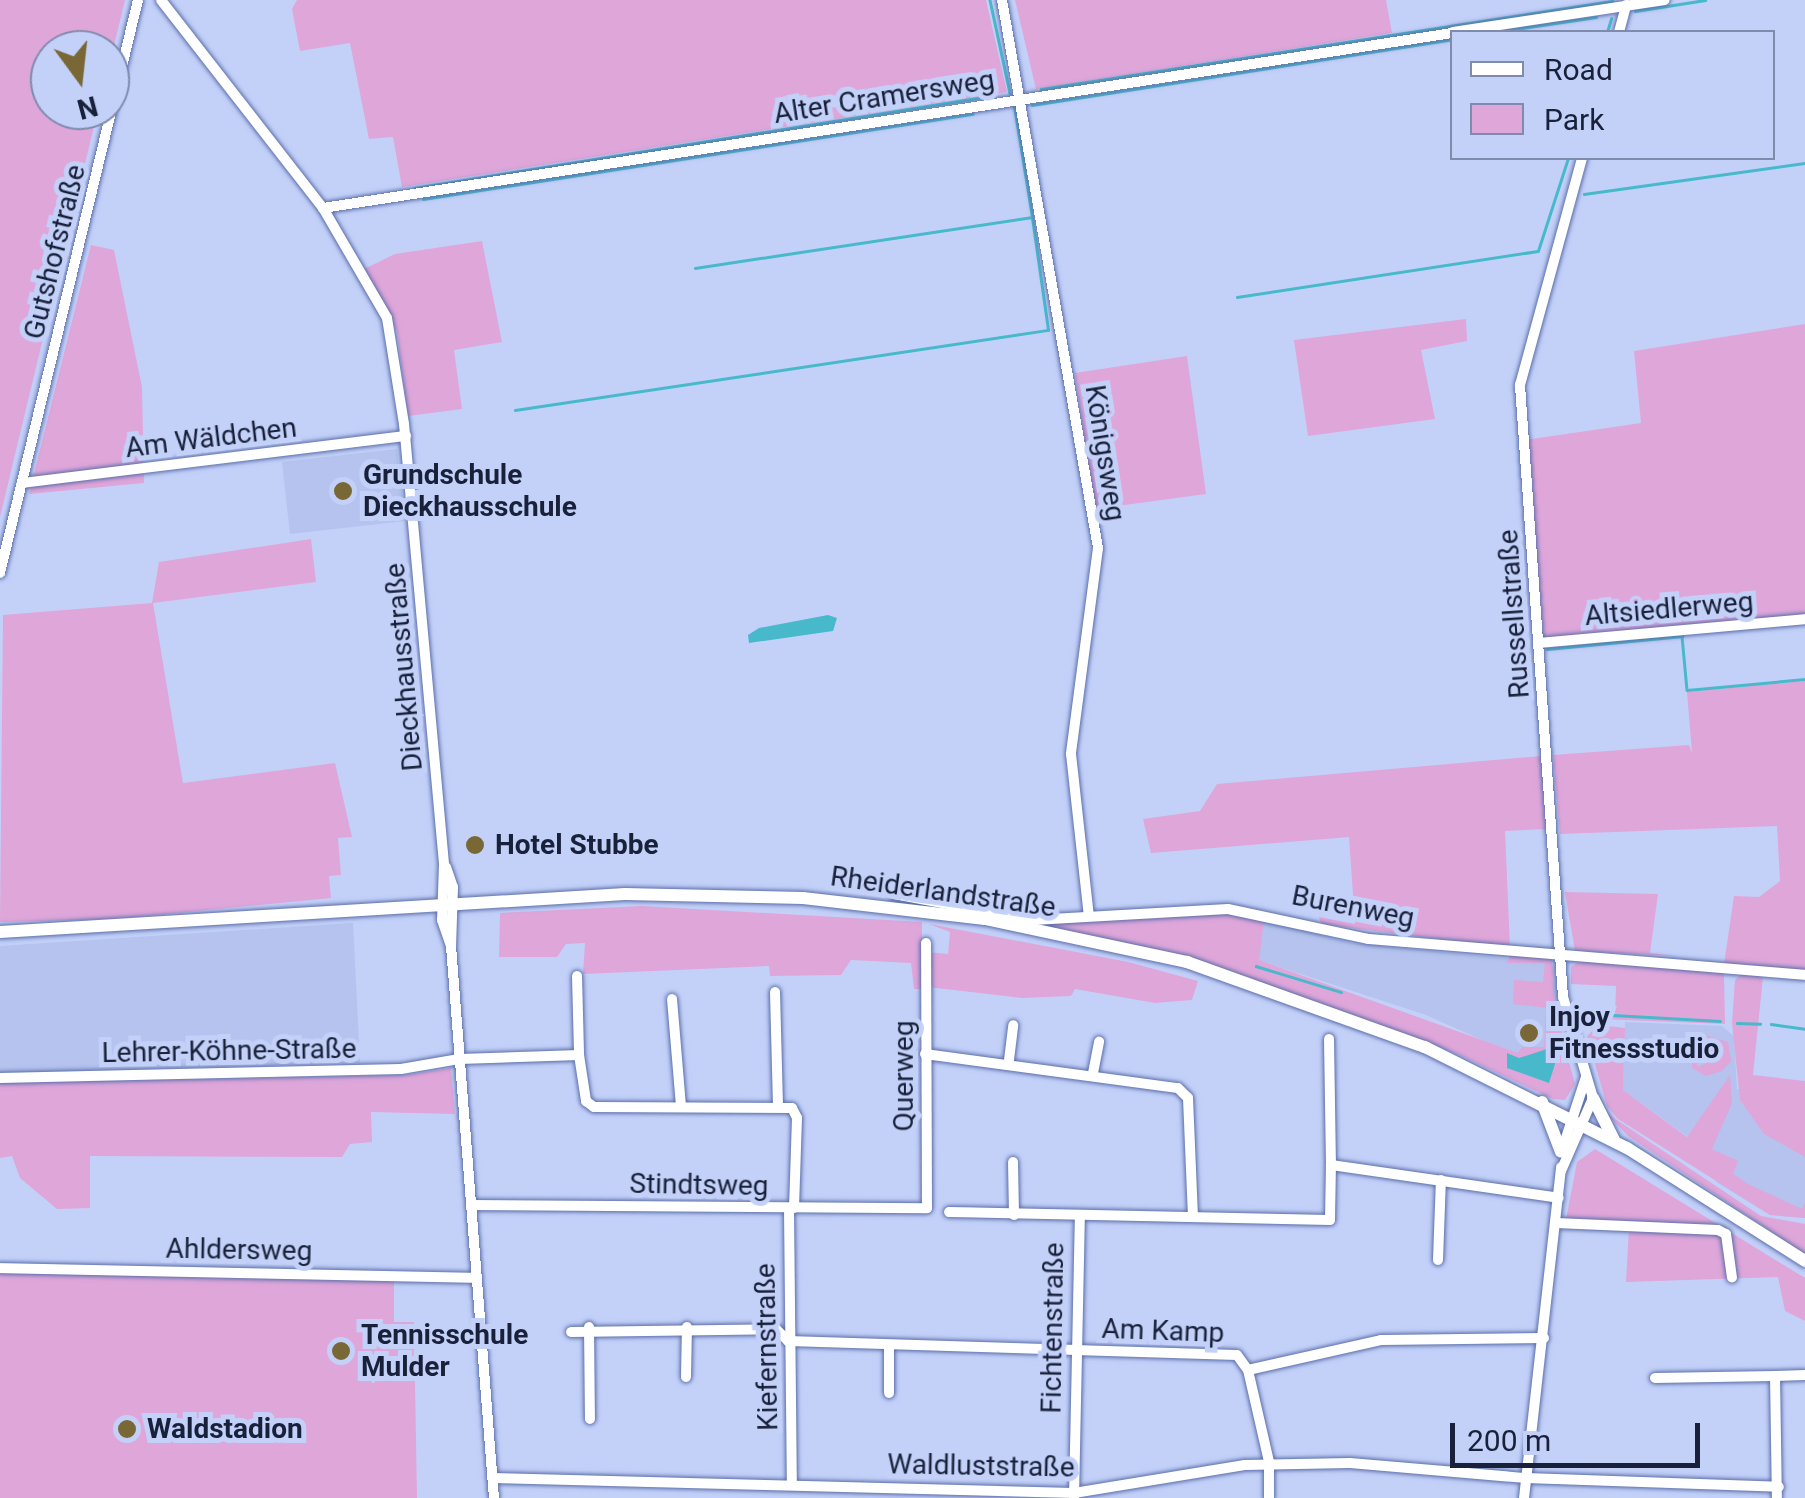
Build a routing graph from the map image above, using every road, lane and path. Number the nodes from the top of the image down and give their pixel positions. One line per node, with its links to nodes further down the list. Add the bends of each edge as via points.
1 (138, 0): 13 (street, Gutshofstraße)
2 (161, 0): 11 (street, Dieckhausstraße)
3 (1002, 0): 9 (street, Königsweg)
4 (1665, 0): 5 (street, Alter Cramersweg)
5 (1626, 3): 6 (street, Alter Cramersweg); 7 (street)
6 (1465, 30)
7 (1619, 30)
8 (1450, 32): 9 (street, Alter Cramersweg)
9 (1024, 98): 11 (street, Alter Cramersweg); 19 (street, Königsweg, via 1098,548 1071,754)
10 (1581, 160): 16 (street, Russellstraße, via 1522,362)
11 (324, 208): 12 (street, Dieckhausstraße, via 387,318)
12 (406, 436): 13 (street, Am Wäldchen); 18 (street, Dieckhausstraße)
13 (22, 483): 14 (street, Gutshofstraße)
14 (0, 573)
15 (1805, 620): 16 (street, Altsiedlerweg)
16 (1538, 643): 22 (street, Russellstraße)
17 (894, 894): 19 (street, Burenweg, via 1033,920)
18 (447, 903): 20 (main road, Rheiderlandstraße); 32 (street, Dieckhausstraße); 38 (main road, Rheiderlandstraße, via 750,896 1001,922 1244,980 1425,1047)
19 (1088, 916): 22 (street, Burenweg, via 1228,909 1368,939)
20 (0, 932)
21 (926, 944): 31 (street, Querweg)
22 (1563, 954): 23 (street, Burenweg); 34 (street, Russellstraße, via 1564,1009)
23 (1805, 975)
24 (577, 976): 30 (street)
25 (775, 992): 39 (street)
26 (672, 999): 40 (street)
27 (1013, 1025): 33 (street)
28 (1329, 1040): 45 (street)
29 (1099, 1042): 35 (street)
30 (579, 1054): 32 (street, Lehrer-Köhne-Straße); 40 (street, via 586,1101 594,1108)
31 (926, 1054): 33 (street); 51 (street, Querweg)
32 (459, 1059): 36 (street, Lehrer-Köhne-Straße, via 401,1069); 49 (street, Dieckhausstraße)
33 (1009, 1060): 35 (street)
34 (1588, 1071): 37 (street, Russellstraße); 41 (street)
35 (1093, 1074): 54 (street, via 1178,1088 1188,1098)
36 (0, 1078)
37 (1593, 1098): 41 (street); 42 (main road)
38 (1542, 1102): 41 (main road, Rheiderlandstraße); 43 (main road)
39 (778, 1105): 40 (street); 50 (street, Kiefernstraße, via 792,1108 797,1118)
40 (680, 1106)
41 (1577, 1120): 42 (main road, Rheiderlandstraße); 43 (street); 46 (street)
42 (1614, 1140): 58 (main road, Rheiderlandstraße)
43 (1561, 1152): 46 (street)
44 (1013, 1162): 53 (street)
45 (1331, 1165): 47 (street); 54 (street, via 1332,1217)
46 (1561, 1170): 48 (street)
47 (1440, 1180): 48 (street); 57 (street)
48 (1559, 1198): 56 (street)
49 (470, 1205): 50 (street, Stindtsweg); 60 (street, Dieckhausstraße)
50 (791, 1208): 51 (street, Stindtsweg); 66 (street, Kiefernstraße)
51 (927, 1208)
52 (949, 1212): 53 (street)
53 (1014, 1215): 55 (street)
54 (1192, 1216): 55 (street)
55 (1080, 1219): 68 (street, Fichtenstraße)
56 (1556, 1223): 61 (street, via 1718,1230 1726,1234); 65 (street)
57 (1438, 1260)
58 (1805, 1262)
59 (0, 1268): 60 (street, Ahldersweg)
60 (477, 1278): 77 (street, Dieckhausstraße)
61 (1732, 1278)
62 (588, 1327): 63 (street, Am Kamp); 64 (street, Am Kamp); 75 (street)
63 (687, 1327): 66 (street, Am Kamp, via 776,1328); 71 (street)
64 (571, 1332)
65 (1544, 1338): 69 (street, Am Kamp, via 1381,1340); 78 (street)
66 (788, 1341): 67 (street, Am Kamp); 79 (street, Kiefernstraße)
67 (889, 1345): 68 (street, Am Kamp); 74 (street)
68 (1075, 1350): 69 (street, Am Kamp, via 1237,1355); 81 (street, Fichtenstraße)
69 (1248, 1370): 76 (street)
70 (1805, 1374): 72 (street)
71 (686, 1376)
72 (1775, 1376): 73 (street); 80 (street)
73 (1656, 1378)
74 (890, 1394)
75 (590, 1419)
76 (1268, 1462): 78 (street, Waldluststraße); 81 (street, Waldluststraße); 83 (street)
77 (493, 1478): 79 (street, Waldluststraße); 82 (street, Dieckhausstraße)
78 (1526, 1478): 80 (street, Waldluststraße); 84 (street)
79 (792, 1485): 81 (street, Waldluststraße)
80 (1778, 1493)
81 (1074, 1496)
82 (494, 1498)
83 (1269, 1498)
84 (1524, 1498)

